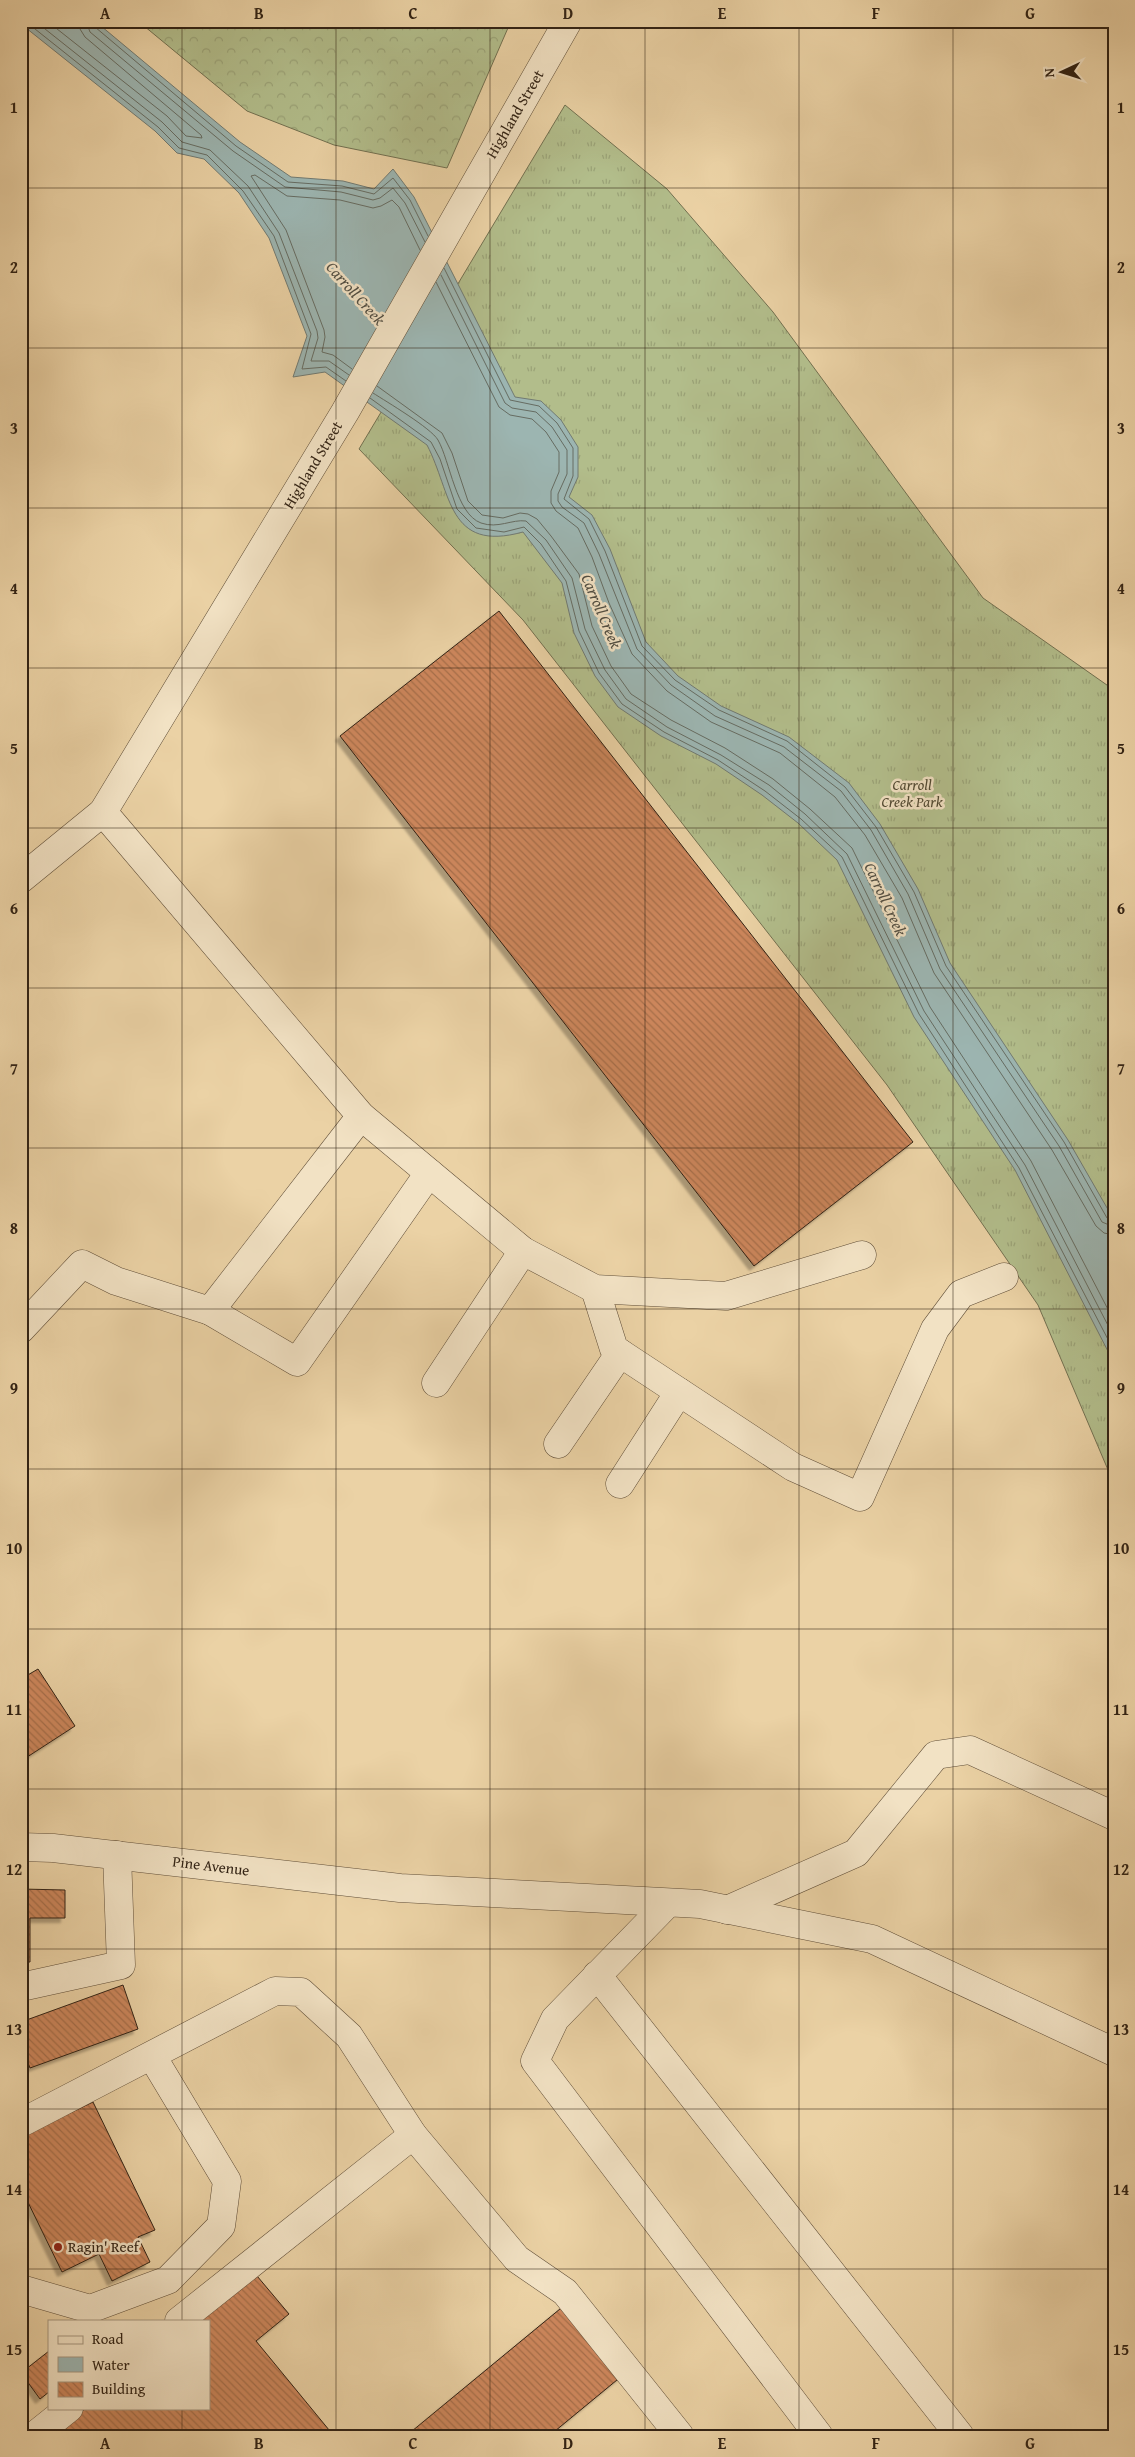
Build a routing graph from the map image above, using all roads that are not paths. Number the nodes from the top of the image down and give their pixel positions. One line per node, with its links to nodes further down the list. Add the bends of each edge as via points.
1 (568, 21): 2 (street, Highland Street, via 345,412)
2 (103, 812): 3 (street, Highland Street); 4 (street)
3 (21, 879)
4 (360, 1116): 5 (street); 10 (street)
5 (428, 1173): 6 (street); 10 (street, via 297,1362)
6 (523, 1252): 9 (street); 13 (street)
7 (862, 1255): 9 (street, via 726,1296)
8 (1004, 1277): 14 (street, via 961,1294 935,1329 860,1497 792,1467)
9 (595, 1289): 12 (street, via 614,1349)
10 (210, 1311): 11 (street, via 116,1281 82,1264)
11 (21, 1329)
12 (620, 1353): 14 (street); 15 (street)
13 (436, 1383)
14 (679, 1392): 16 (street)
15 (558, 1444)
16 (620, 1484)
17 (1114, 1816): 21 (street, via 970,1750 936,1755 856,1853)
18 (21, 1847): 19 (street, Pine Avenue)
19 (118, 1855): 20 (street, Pine Avenue, via 400,1888); 23 (street, via 121,1965)
20 (667, 1904): 21 (street, Pine Avenue, via 700,1904); 22 (street)
21 (727, 1910): 24 (street, Pine Avenue, via 872,1939)
22 (597, 1975): 33 (street, via 555,2019 535,2061); 34 (street)
23 (21, 1987)
24 (1114, 2052)
25 (152, 2056): 26 (street); 27 (street, via 275,1992 301,1992 349,2036); 28 (street, via 227,2181 221,2226 168,2280 90,2309)
26 (21, 2123)
27 (413, 2135): 29 (street); 32 (street, via 517,2259 565,2292)
28 (21, 2289)
29 (180, 2320)
30 (66, 2410): 31 (street)
31 (34, 2436)
32 (680, 2436)
33 (819, 2436)
34 (960, 2436)

